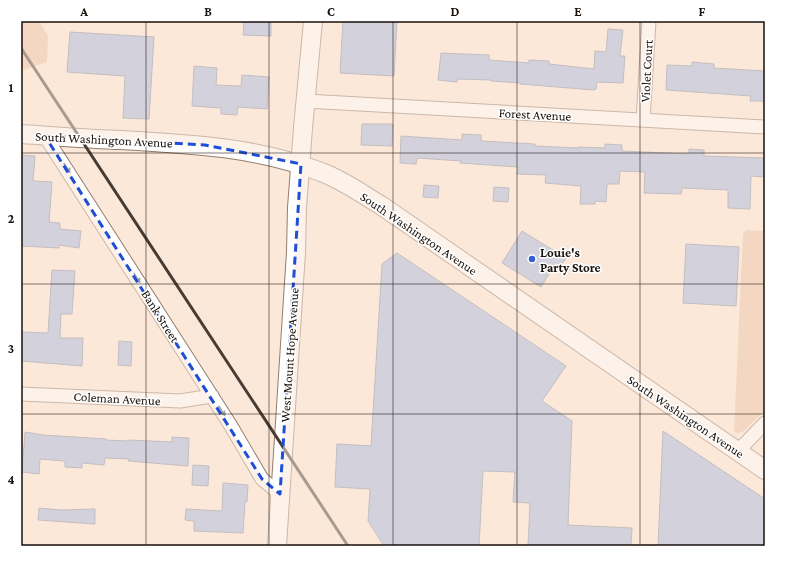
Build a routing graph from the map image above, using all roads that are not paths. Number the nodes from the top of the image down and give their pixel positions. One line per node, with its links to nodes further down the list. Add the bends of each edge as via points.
1 (313, 21): 3 (street, West Mount Hope Avenue)
2 (649, 21): 4 (street, Violet Court)
3 (306, 101): 4 (street, Forest Avenue); 8 (street, West Mount Hope Avenue)
4 (643, 120): 5 (street, Forest Avenue)
5 (765, 127)
6 (21, 134): 7 (street, South Washington Avenue)
7 (45, 136): 8 (street, South Washington Avenue, via 205,145); 10 (street, Bank Street, one-way to 10)
8 (300, 164): 12 (street, South Washington Avenue, via 337,179 375,202); 14 (street, West Mount Hope Avenue)
9 (21, 394): 10 (street, Coleman Avenue, via 180,401)
10 (212, 396): 14 (street, Bank Street, one-way to 14, via 262,479)
11 (765, 423): 12 (street)
12 (738, 451): 13 (street, South Washington Avenue)
13 (765, 470)
14 (280, 494): 15 (street, West Mount Hope Avenue)
15 (277, 546)

